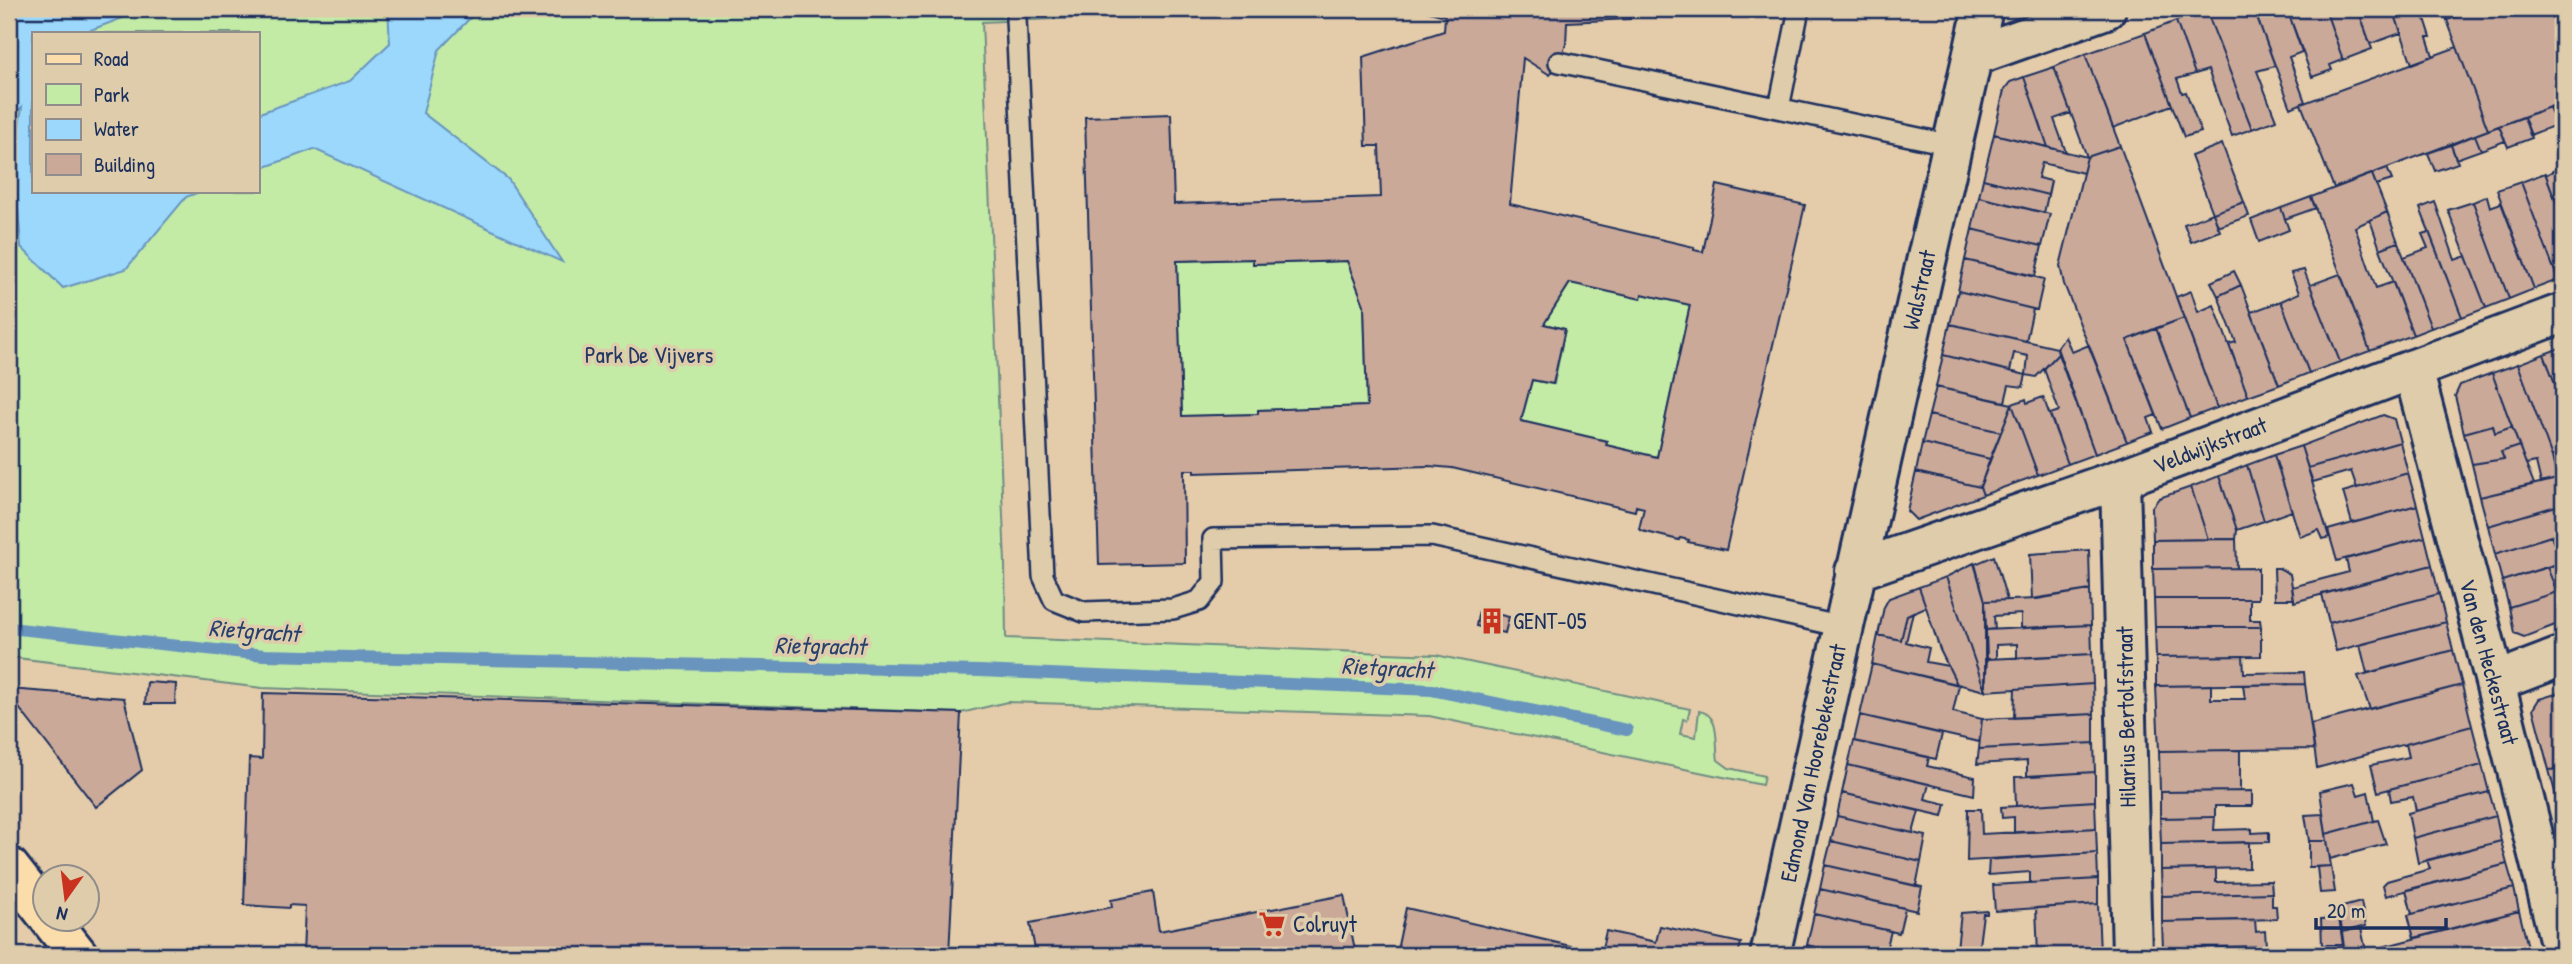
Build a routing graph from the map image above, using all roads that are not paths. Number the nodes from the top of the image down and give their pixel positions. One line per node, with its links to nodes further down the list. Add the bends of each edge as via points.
1 (1799, 9): 7 (lane)
2 (1983, 9): 5 (street, Walstraat)
3 (2106, 9): 5 (street)
4 (1016, 19): 13 (lane, via 1042,576 1054,600 1084,612 1173,609 1199,601 1214,582 1213,538 1432,536)
5 (1973, 56): 8 (street, Walstraat)
6 (1559, 62): 7 (lane)
7 (1779, 108): 8 (lane)
8 (1952, 145): 12 (street, Walstraat)
9 (2563, 313): 10 (street, Veldwijkstraat)
10 (2413, 369): 11 (street, Veldwijkstraat); 15 (street, Van den Heckestraat)
11 (2120, 479): 12 (street, Veldwijkstraat); 22 (street, Hilarius Bertolfstraat)
12 (1855, 571): 13 (street, Edmond Van Hoorebekestraat)
13 (1843, 627): 21 (street, Edmond Van Hoorebekestraat)
14 (2563, 656): 15 (street)
15 (2495, 681): 19 (street, Van den Heckestraat)
16 (9, 867): 17 (main road)
17 (32, 896)
18 (59, 932): 20 (main road)
19 (2561, 944)
20 (78, 955)
21 (1770, 955)
22 (2132, 955)

